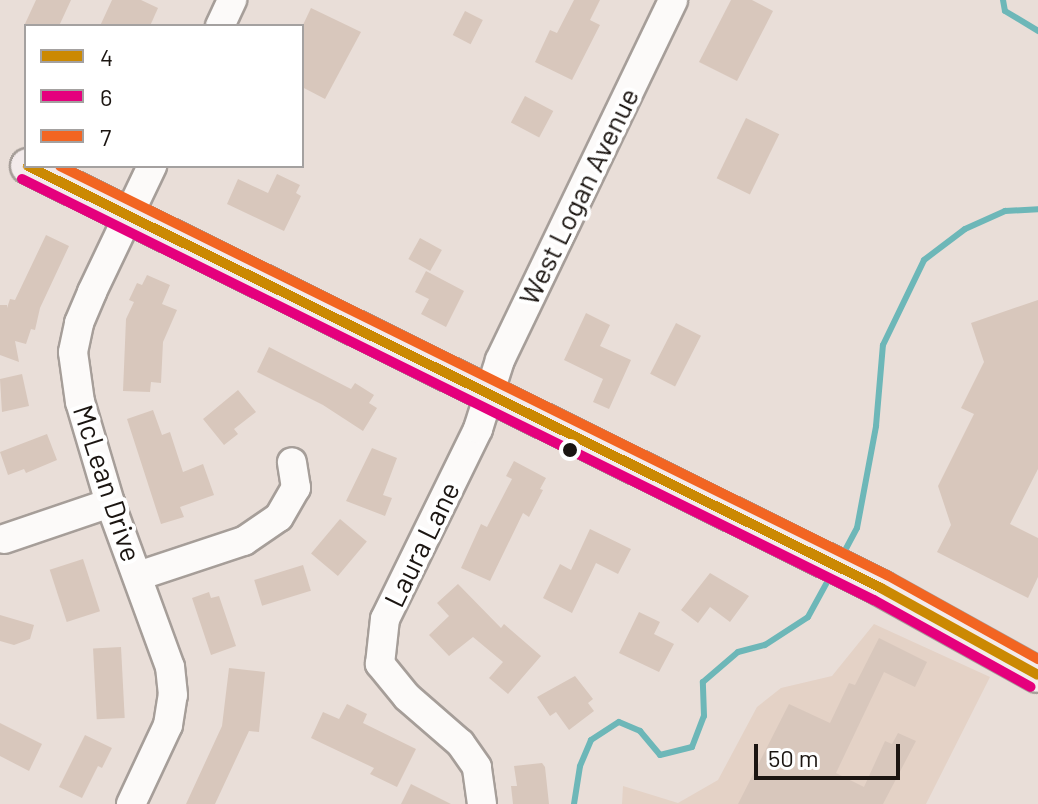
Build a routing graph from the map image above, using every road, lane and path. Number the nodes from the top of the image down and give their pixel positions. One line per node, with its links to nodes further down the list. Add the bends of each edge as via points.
1 (232, 0): 3 (street)
2 (673, 0): 9 (street, West Logan Avenue)
3 (221, 24)
4 (0, 152): 5 (main road)
5 (24, 164)
6 (33, 168): 8 (main road)
7 (151, 168): 8 (street, McLean Drive)
8 (128, 216): 9 (main road); 11 (street, McLean Drive, via 79,323 73,352 80,402)
9 (486, 394): 14 (main road, via 881,588); 16 (street, Laura Lane, via 478,429 385,619 380,664 407,697 460,743 477,767)
10 (292, 462): 13 (street, via 296,488 279,517 244,541)
11 (110, 503): 12 (street); 13 (street, McLean Drive)
12 (4, 539)
13 (138, 576): 15 (street, McLean Drive, via 170,667 173,695 168,725)
14 (1038, 675)
15 (131, 804)
16 (482, 804)

